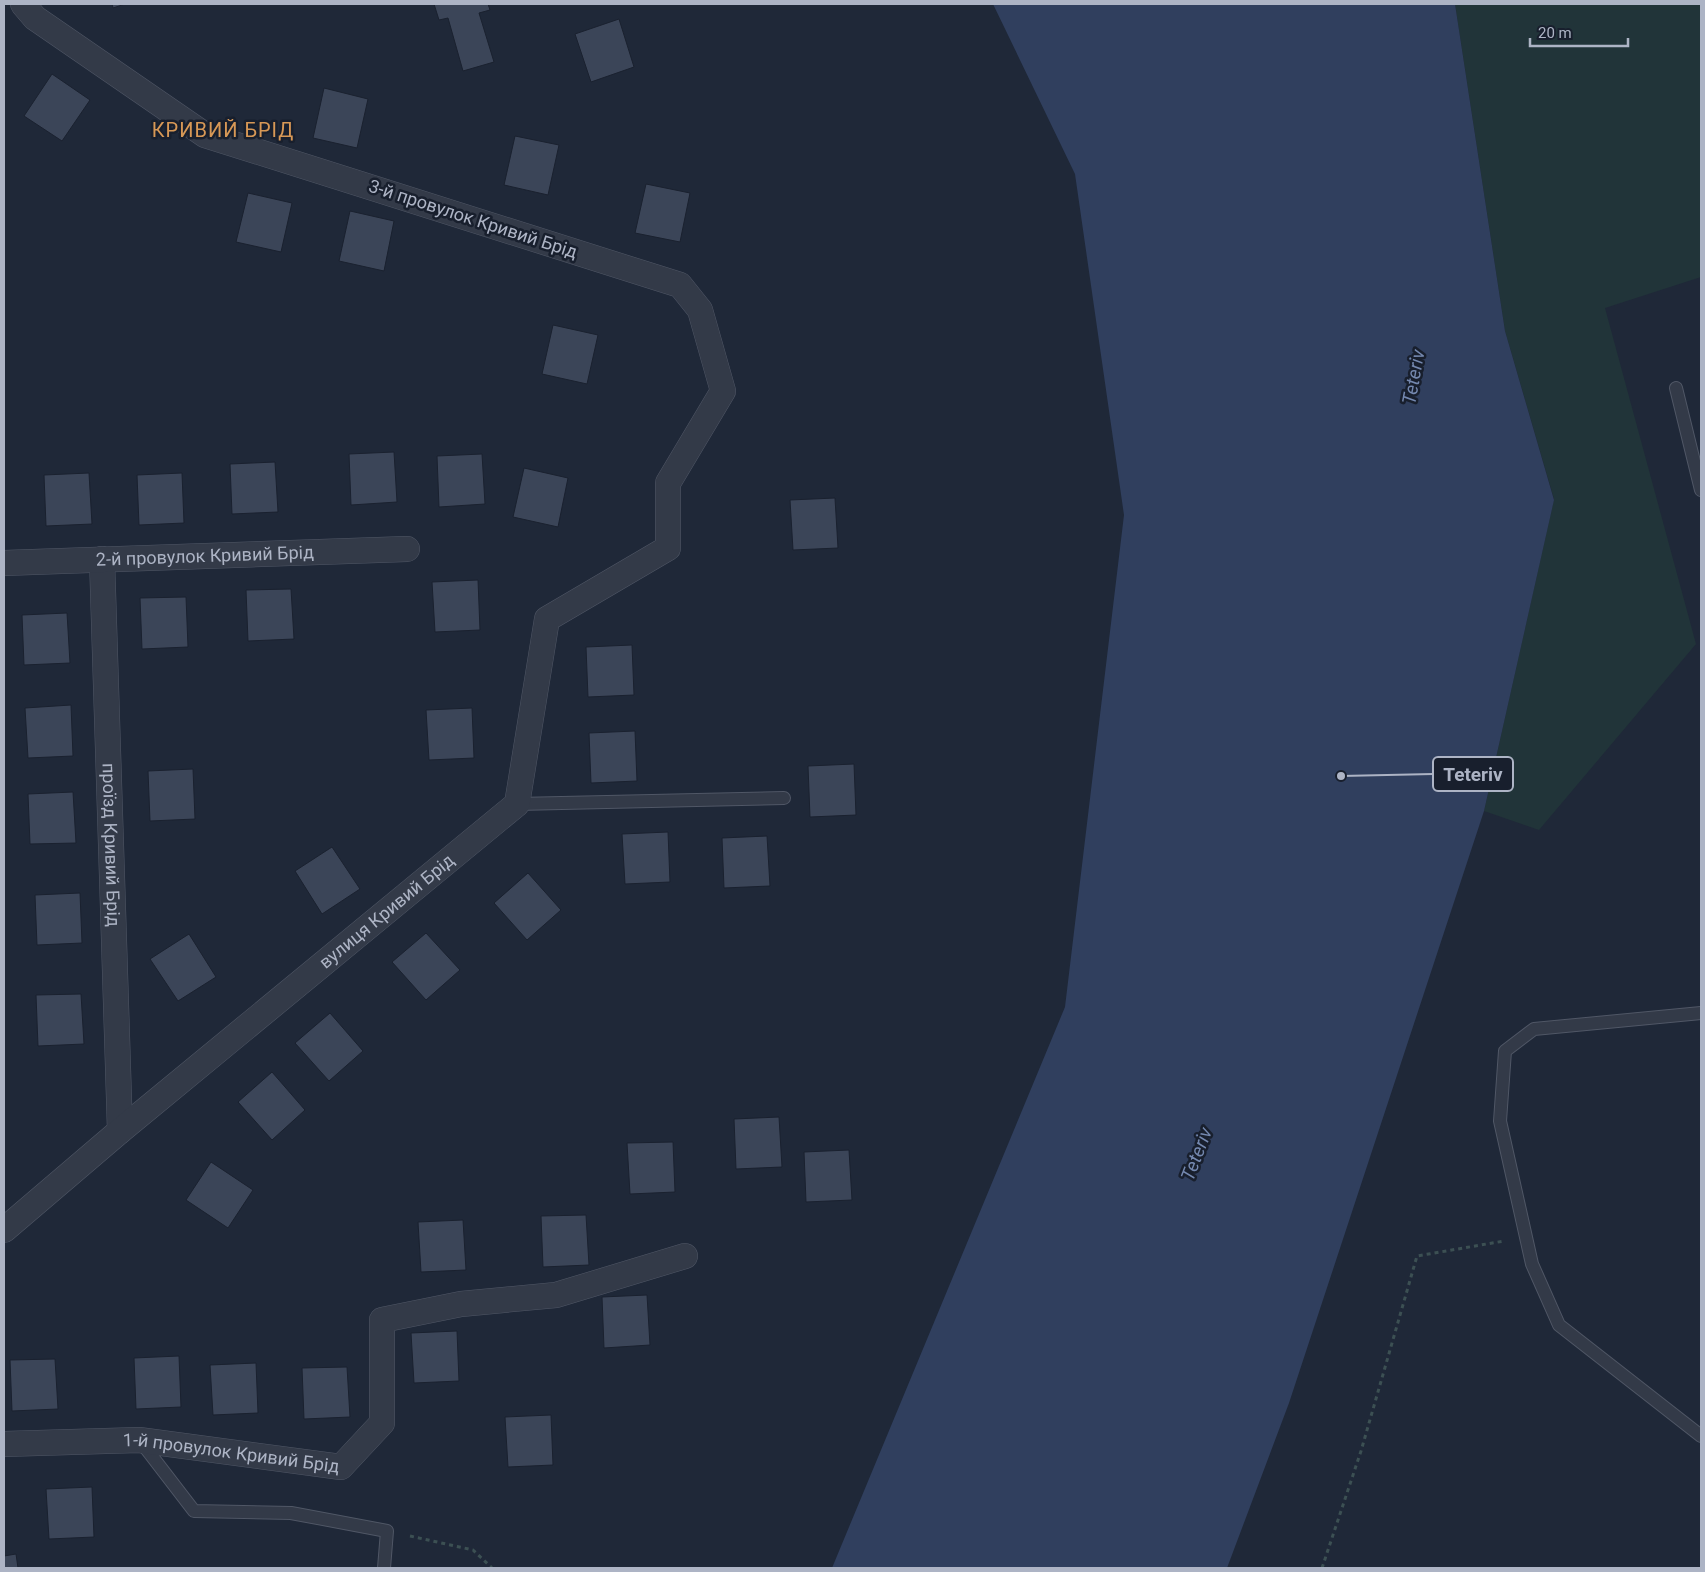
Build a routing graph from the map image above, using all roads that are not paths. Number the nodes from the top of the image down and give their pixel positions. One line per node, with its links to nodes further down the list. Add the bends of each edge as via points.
1 (23, 4): 8 (street, 3-й провулок Кривий Брід, via 35,18 205,135 680,285 700,310 723,390 668,483 668,548 547,619)
2 (1676, 388): 3 (lane)
3 (1701, 490)
4 (406, 549): 5 (street, 2-й провулок Кривий Брід)
5 (102, 559): 6 (street, 2-й провулок Кривий Брід); 10 (street, проїзд Кривий Брід)
6 (4, 563)
7 (784, 798): 8 (lane)
8 (517, 804): 10 (street, вулиця Кривий Брід)
9 (1701, 1013): 13 (lane, via 1534,1029 1505,1051 1500,1121 1532,1264 1559,1325)
10 (120, 1131): 11 (street, вулиця Кривий Брід)
11 (4, 1230)
12 (685, 1256): 14 (street, 1-й провулок Кривий Брід, via 556,1295 461,1304 382,1320 382,1424 341,1468)
13 (1701, 1436)
14 (140, 1440): 15 (street, 1-й провулок Кривий Брід); 16 (lane, via 194,1511 291,1513 388,1531)
15 (4, 1444)
16 (384, 1568)

